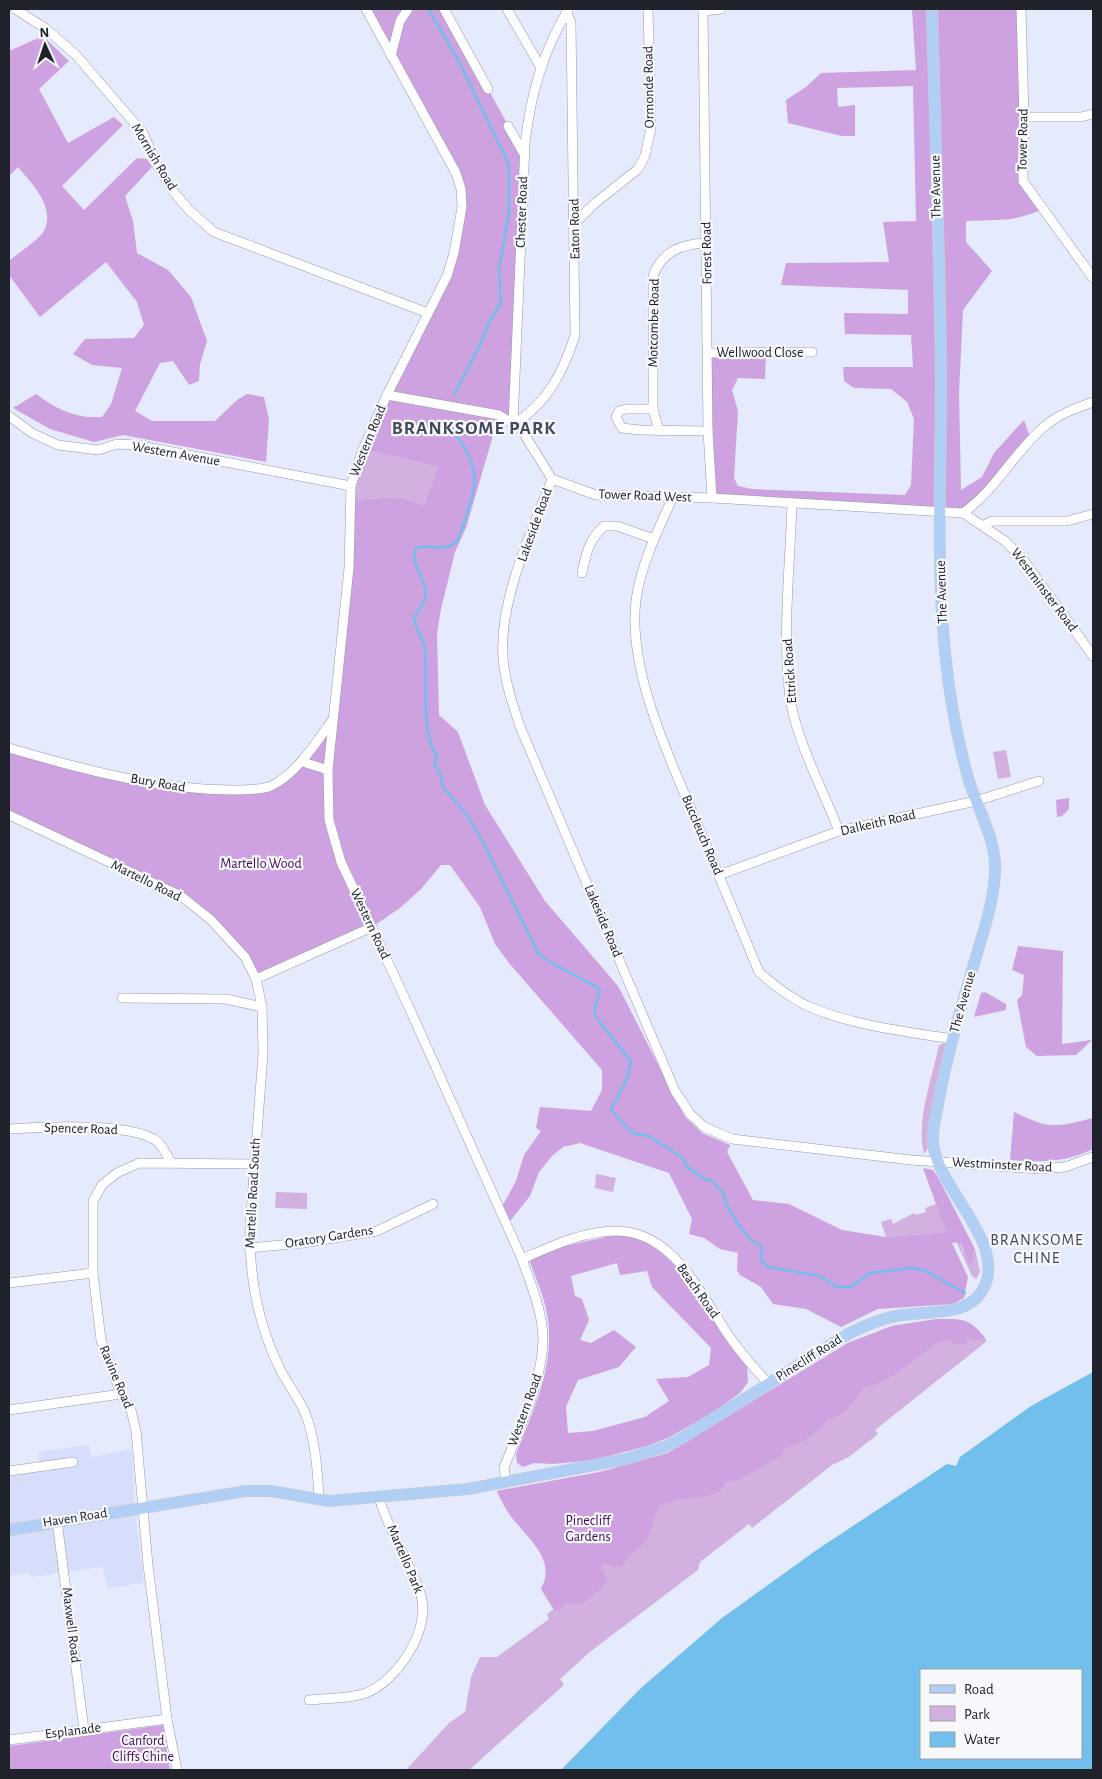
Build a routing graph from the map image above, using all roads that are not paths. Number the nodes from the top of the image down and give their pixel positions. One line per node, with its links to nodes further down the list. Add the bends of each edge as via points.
1 (15, 9): 22 (street, Mornish Road, via 46,28 76,54 143,133 174,192 214,232)
2 (366, 9): 12 (street, Western Road)
3 (408, 9): 12 (street, via 400,21)
4 (444, 9): 14 (street)
5 (507, 9): 13 (street)
6 (648, 9): 19 (street, Ormonde Road, via 651,128 645,156 638,169)
7 (721, 9): 11 (street)
8 (932, 9): 37 (main road, The Avenue, via 941,378)
9 (1021, 9): 16 (street, Tower Road)
10 (568, 10): 13 (street, Chester Road); 19 (street, Eaton Road, via 571,22)
11 (703, 10): 20 (street, Forest Road)
12 (391, 56): 22 (street, Western Road, via 442,147 461,189 462,207 454,253)
13 (541, 68): 18 (street, Chester Road, via 529,109)
14 (488, 89)
15 (1093, 114): 16 (street)
16 (1024, 117): 21 (street, Tower Road, via 1023,181)
17 (508, 126): 18 (street)
18 (524, 154): 29 (street, Chester Road)
19 (575, 223): 29 (street, Eaton Road, via 577,314 570,353 545,397 524,418)
20 (706, 243): 24 (street, Forest Road); 27 (street, Motcombe Road, via 676,248 661,261 653,276)
21 (1093, 278)
22 (428, 313): 25 (street, Western Road)
23 (812, 352): 24 (street, Wellwood Close)
24 (708, 353): 31 (street, Forest Road)
25 (387, 395): 29 (street, via 499,415); 33 (street, Western Road)
26 (1093, 402): 38 (street, via 1068,411 1046,425 1024,446 992,489)
27 (653, 409): 30 (street, Motcombe Road); 30 (street, via 626,409 616,417 622,428)
28 (9, 416): 33 (street, Western Avenue, via 32,433 58,445 98,450 117,444 136,445)
29 (513, 424): 32 (street, via 531,443)
30 (659, 431): 31 (street)
31 (708, 431): 35 (street, Forest Road)
32 (552, 479): 34 (street, Tower Road West, via 596,495); 61 (street, Lakeside Road, via 504,624 503,659 511,700 675,1091 704,1128 732,1139)
33 (351, 486): 44 (street, Western Road, via 349,568)
34 (673, 497): 35 (street, Tower Road West); 41 (street, Buccleuch Road)
35 (712, 498): 36 (street, Tower Road West)
36 (792, 503): 37 (street, Tower Road West); 51 (street, Ettrick Road, via 787,650 790,698 806,751)
37 (940, 513): 38 (street, Tower Road West); 49 (main road, The Avenue, via 945,650 952,706)
38 (963, 513): 40 (street, Westminster Road)
39 (1093, 514): 40 (street, via 1067,521 992,521)
40 (984, 525): 43 (street, Westminster Road, via 1022,558)
41 (654, 538): 42 (street, via 617,526 604,526 594,535); 52 (street, Buccleuch Road, via 636,601 638,660 646,692)
42 (582, 572)
43 (1093, 656)
44 (335, 717): 46 (street, Bury Road); 47 (street, Western Road)
45 (9, 748): 46 (street, Bury Road, via 100,772 203,790 272,786)
46 (303, 762): 47 (street)
47 (328, 770): 53 (street, Western Road, via 329,820 341,862)
48 (1040, 782): 49 (street, Dalkeith Road)
49 (976, 802): 51 (street, Dalkeith Road); 57 (main road, The Avenue, via 991,845 995,870 984,929)
50 (9, 815): 54 (street, Martello Road, via 181,896 234,942 246,957)
51 (840, 831): 52 (street, Dalkeith Road)
52 (719, 875): 57 (street, Buccleuch Road, via 759,972 780,989 810,1007 868,1024)
53 (372, 927): 54 (street); 66 (street, Western Road)
54 (256, 979): 56 (street, Martello Road)
55 (122, 998): 56 (street, via 226,999)
56 (262, 1007): 58 (street, Martello Road)
57 (952, 1039): 61 (main road, The Avenue, via 934,1131 934,1149)
58 (263, 1054): 63 (street, Martello Road South)
59 (9, 1129): 62 (street, Spencer Road, via 120,1130 158,1142)
60 (1093, 1156): 61 (street, Westminster Road, via 1080,1163 1053,1169)
61 (939, 1161): 69 (main road, Pinecliff Road, via 985,1250 987,1279 979,1295 952,1311 902,1315 867,1325 826,1346)
62 (171, 1162): 63 (street, Ravine Road); 67 (street, Ravine Road, via 139,1163 117,1173 102,1185 93,1201)
63 (254, 1164): 65 (street, Martello Road South)
64 (433, 1204): 65 (street, Oratory Gardens, via 377,1231)
65 (249, 1248): 76 (street, Martello Road South, via 259,1318 281,1371 308,1420)
66 (522, 1259): 69 (street, Beach Road, via 557,1244 618,1231 656,1244 687,1271 736,1346); 74 (street, Western Road, via 535,1293 543,1340 539,1373 504,1468)
67 (93, 1272): 68 (street); 70 (street, Ravine Road, via 101,1340)
68 (9, 1283)
69 (768, 1383): 74 (main road, Pinecliff Road, via 667,1446 600,1465)
70 (121, 1394): 71 (street); 77 (street, Ravine Road, via 131,1410 136,1432)
71 (9, 1410)
72 (73, 1462): 73 (street)
73 (9, 1471)
74 (506, 1482): 75 (main road)
75 (379, 1497): 76 (main road); 80 (street, Martello Park, via 421,1596 422,1620 418,1636 399,1665 373,1689 360,1695)
76 (319, 1500): 77 (main road, via 258,1490)
77 (142, 1507): 78 (main road, Haven Road); 81 (street, Ravine Road)
78 (58, 1520): 79 (main road, Haven Road); 82 (street, Maxwell Road)
79 (9, 1530)
80 (309, 1700)
81 (168, 1723): 82 (street, Esplanade); 84 (street, Ravine Road)
82 (84, 1730): 83 (street, Esplanade)
83 (9, 1740)
84 (176, 1770)

